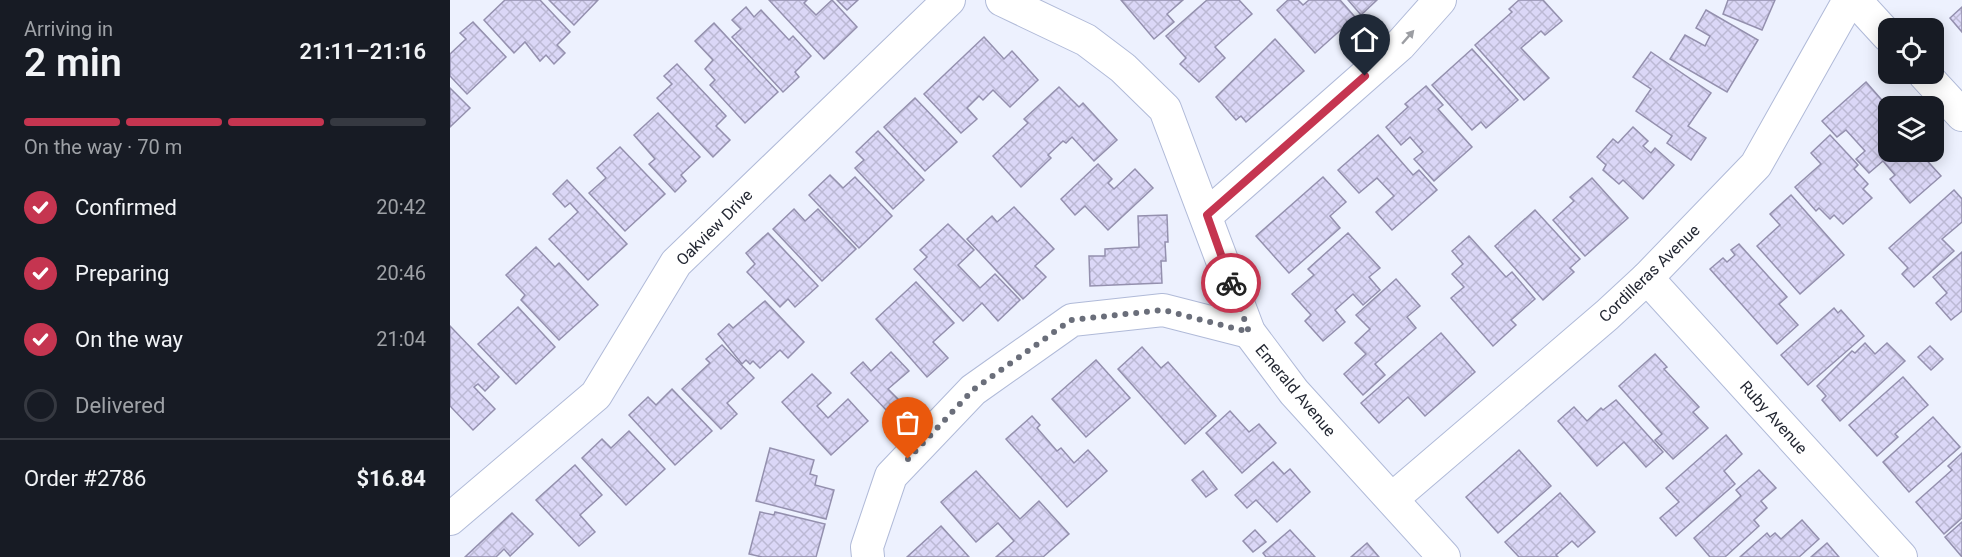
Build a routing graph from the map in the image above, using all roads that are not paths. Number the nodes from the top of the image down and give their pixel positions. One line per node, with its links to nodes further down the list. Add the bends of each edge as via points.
1 (949, 0): 13 (street, Oakview Drive, via 676,262 596,395)
2 (1002, 0): 9 (street, Emerald Avenue, via 1086,40 1123,68 1165,109)
3 (1440, 0): 9 (street, one-way to 3, via 1400,45)
4 (1849, 0): 10 (street, Cordilleras Avenue, via 1756,165)
5 (1855, 0): 6 (street)
6 (1878, 25)
7 (1933, 84): 8 (street)
8 (1962, 115)
9 (1207, 215): 11 (street, Emerald Avenue)
10 (1647, 278): 12 (street, Cordilleras Avenue); 16 (street, Ruby Avenue)
11 (1249, 332): 12 (street, Emerald Avenue, via 1294,392); 14 (street, via 1163,310 1071,320 973,390 891,476 867,547)
12 (1392, 499): 15 (street, Emerald Avenue)
13 (450, 519)
14 (868, 557)
15 (1444, 557)
16 (1901, 557)

